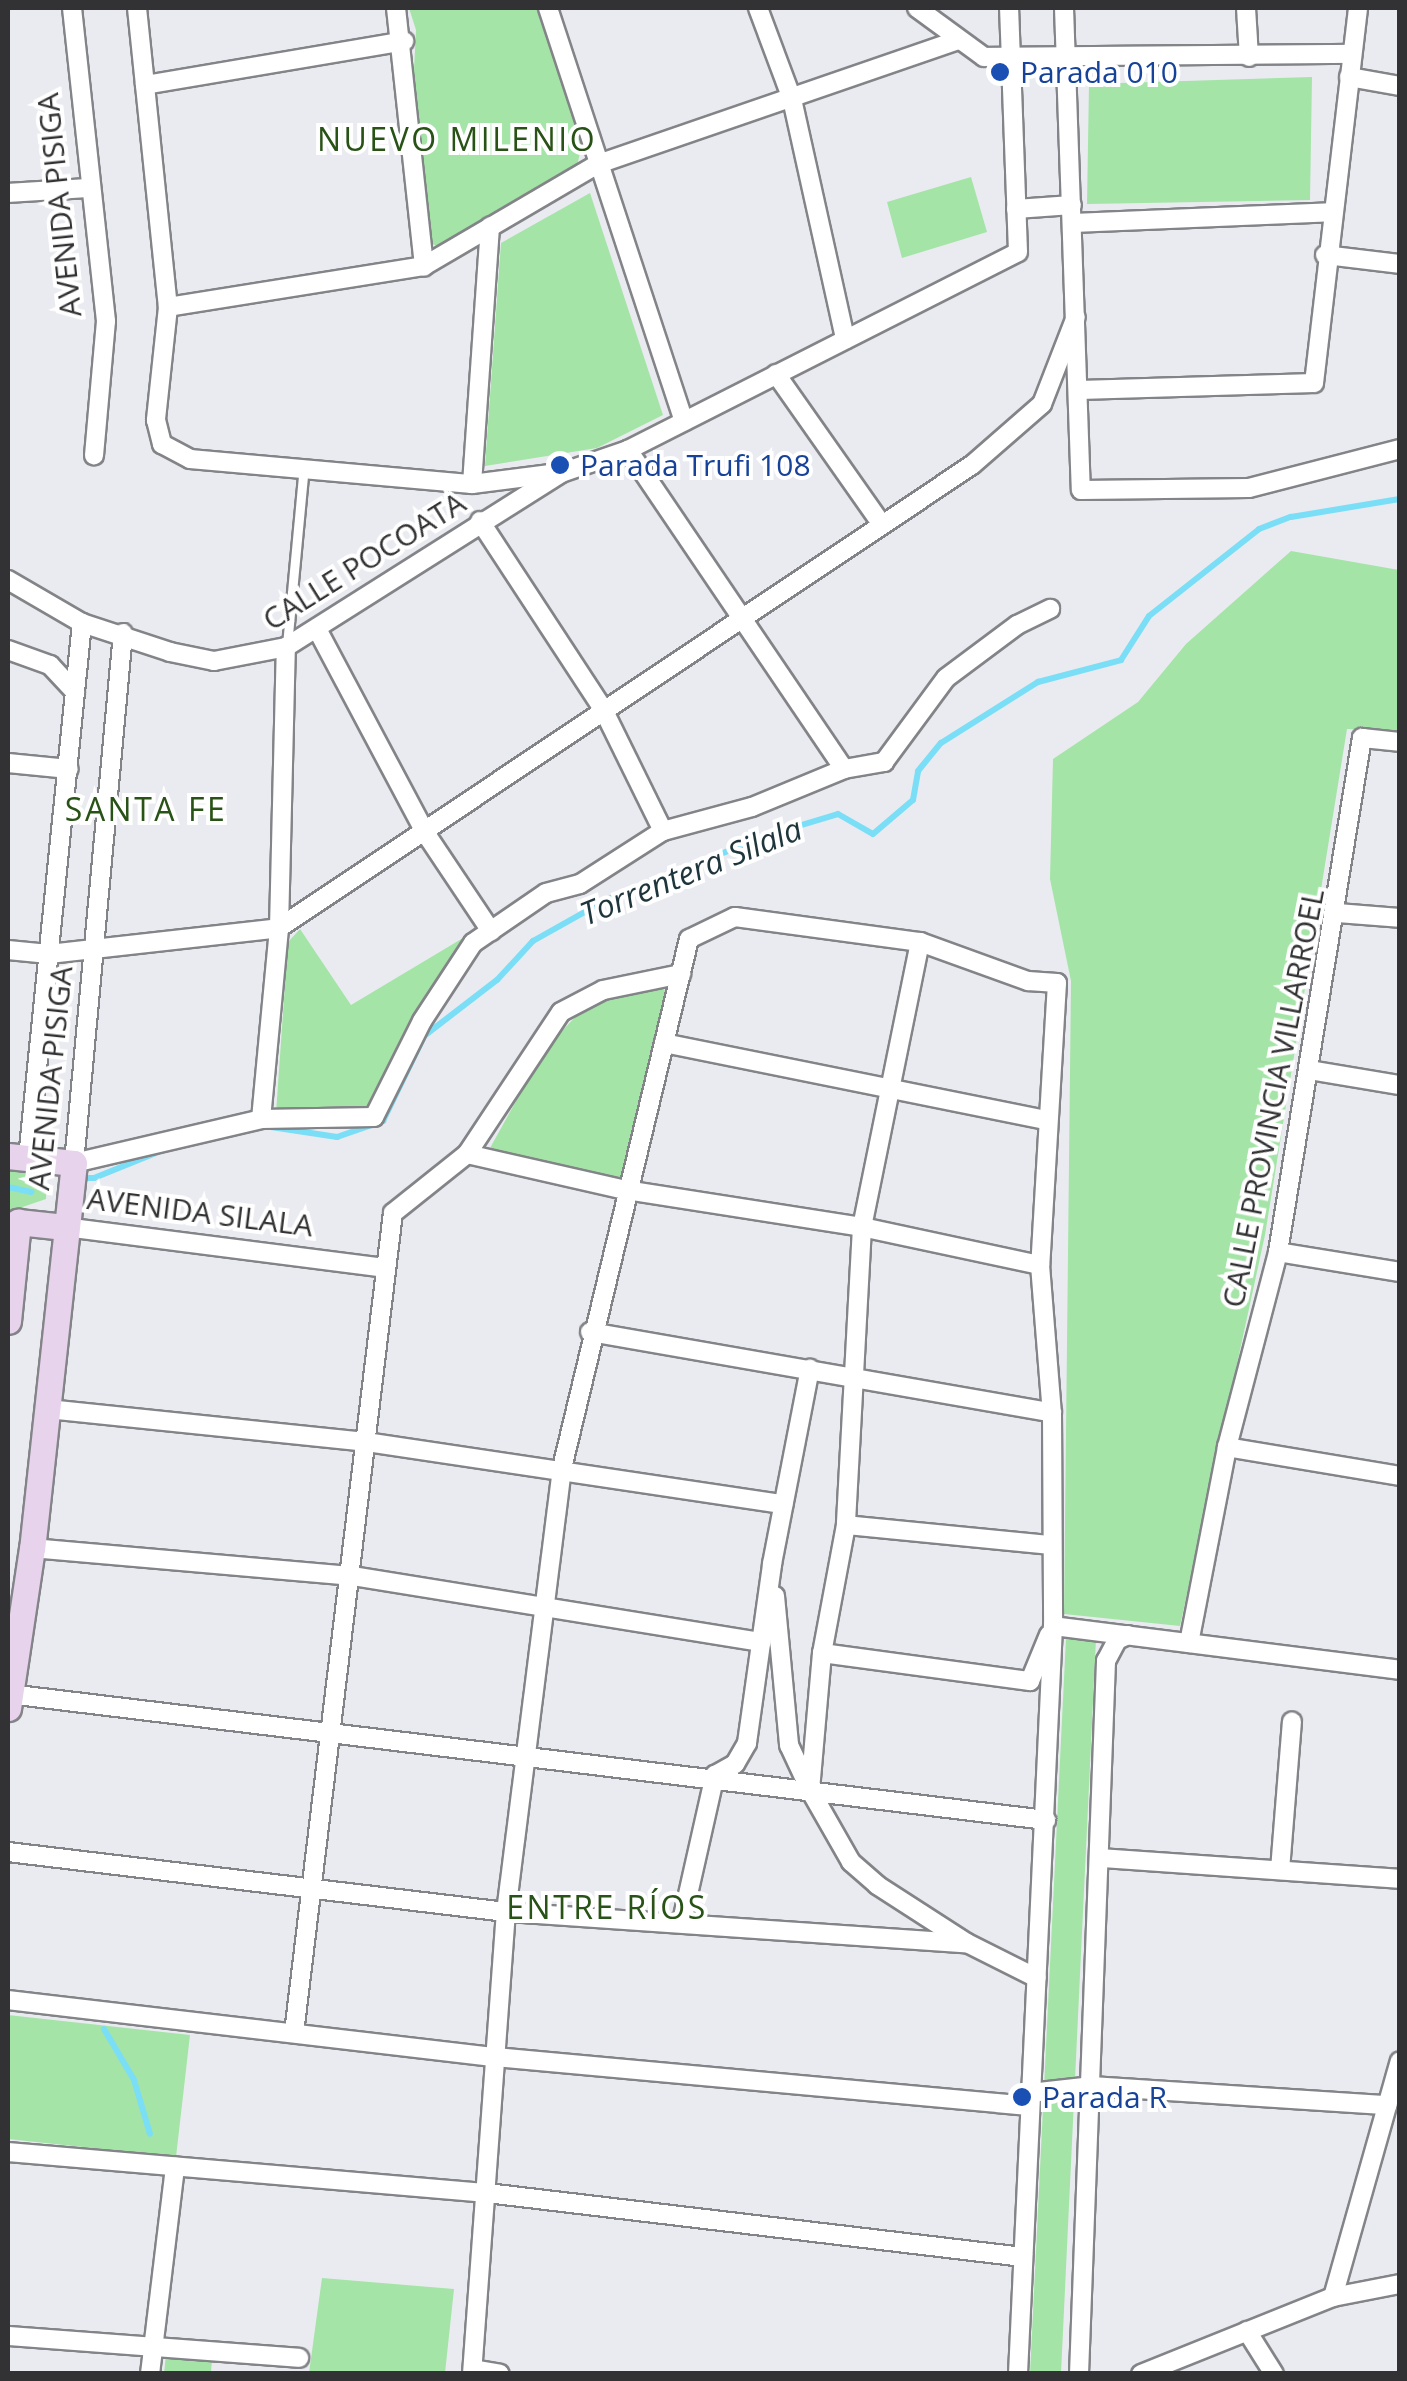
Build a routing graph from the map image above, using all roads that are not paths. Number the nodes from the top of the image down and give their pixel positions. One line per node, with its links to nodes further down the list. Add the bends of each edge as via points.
1 (72, 8): 22 (street, AVENIDA PISIGA)
2 (137, 8): 18 (street)
3 (396, 8): 11 (street)
4 (548, 8): 21 (street)
5 (758, 8): 20 (street)
6 (917, 8): 12 (street)
7 (1009, 8): 15 (street)
8 (1064, 8): 16 (street)
9 (1246, 8): 14 (street)
10 (1358, 8): 13 (street)
11 (404, 41): 18 (street); 30 (street)
12 (956, 41): 15 (street, via 984,57); 20 (street)
13 (1352, 54): 14 (street); 17 (street)
14 (1249, 57): 16 (street)
15 (1010, 58): 16 (street); 24 (street)
16 (1066, 60): 26 (street)
17 (1350, 77): 19 (street); 25 (street)
18 (145, 85): 31 (street)
19 (1400, 86)
20 (792, 99): 21 (street); 33 (street)
21 (598, 164): 27 (street); 36 (street)
22 (86, 188): 23 (street); 39 (street, AVENIDA PISIGA, via 106,321)
23 (8, 194)
24 (1016, 210): 26 (street); 33 (street, CALLE POCOATA, via 1018,252)
25 (1331, 212): 26 (street); 28 (street)
26 (1072, 214): 32 (street)
27 (490, 227): 30 (street); 42 (street)
28 (1325, 256): 29 (street); 35 (street, via 1314,384)
29 (1400, 264)
30 (424, 266): 31 (street)
31 (168, 307): 40 (street, via 156,420 162,444 190,458)
32 (1076, 317): 35 (street); 44 (street, via 1042,404 927,500)
33 (845, 339): 34 (street, CALLE POCOATA)
34 (776, 374): 36 (street, CALLE POCOATA); 44 (street)
35 (1080, 390): 37 (street, via 1081,490 1249,488)
36 (684, 421): 38 (street, CALLE POCOATA)
37 (1400, 449)
38 (628, 450): 41 (street, CALLE POCOATA); 47 (street)
39 (94, 455)
40 (304, 466): 42 (street); 51 (lane)
41 (561, 472): 42 (street); 43 (street, CALLE POCOATA)
42 (472, 484)
43 (480, 522): 49 (street, CALLE POCOATA); 54 (street)
44 (880, 522): 47 (street)
45 (8, 580): 48 (street, CALLE POCOATA)
46 (1050, 610): 58 (street, via 1017,624 946,678 884,762)
47 (742, 615): 54 (street); 58 (street)
48 (82, 623): 50 (street, CALLE POCOATA); 53 (street, AVENIDA PISIGA)
49 (317, 629): 51 (street, CALLE POCOATA); 60 (street)
50 (123, 633): 51 (street, CALLE POCOATA, via 214,661); 66 (street, AVENIDA PISIGA)
51 (286, 647): 63 (street)
52 (8, 650): 53 (street, via 50,664)
53 (76, 692): 57 (street, AVENIDA PISIGA)
54 (603, 709): 59 (street); 60 (street)
55 (1400, 742): 61 (street, CALLE PROVINCIA VILLARROEL, via 1362,738)
56 (8, 762): 57 (street)
57 (69, 769): 68 (street, AVENIDA PISIGA)
58 (844, 769): 59 (street, via 752,807)
59 (662, 831): 64 (street, via 580,884 546,892)
60 (426, 834): 63 (street); 64 (street)
61 (1337, 913): 62 (street); 71 (street, CALLE PROVINCIA VILLARROEL)
62 (1400, 918)
63 (279, 928): 66 (street); 74 (street)
64 (491, 930): 74 (street, AVENIDA SILALA, via 473,943 422,1021 374,1118)
65 (920, 942): 69 (street, via 735,918 689,939); 73 (street); 75 (street, via 1028,981 1057,983)
66 (97, 947): 68 (street); 78 (street, AVENIDA PISIGA)
67 (8, 950): 68 (street)
68 (49, 954): 77 (street, AVENIDA PISIGA)
69 (681, 974): 70 (street); 76 (street, via 603,990 561,1012)
70 (664, 1043): 73 (street); 79 (street)
71 (1310, 1070): 72 (street); 83 (street, CALLE PROVINCIA VILLARROEL)
72 (1400, 1084)
73 (893, 1089): 75 (street); 82 (street)
74 (261, 1119): 78 (street, AVENIDA SILALA)
75 (1047, 1120): 84 (street)
76 (466, 1154): 79 (street); 85 (street, via 392,1213)
77 (18, 1157): 78 (street, AVENIDA SILALA)
78 (74, 1163): 81 (street, AVENIDA PISIGA)
79 (626, 1190): 82 (street); 88 (street)
80 (12, 1221): 81 (street, AVENIDA SILALA); 87 (street, AVENIDA PISIGA)
81 (65, 1227): 85 (street, AVENIDA SILALA); 91 (street, AVENIDA PISIGA)
82 (862, 1227): 84 (street); 90 (street)
83 (1278, 1252): 86 (street); 94 (street, CALLE PROVINCIA VILLARROEL)
84 (1040, 1265): 92 (street)
85 (384, 1268): 93 (street)
86 (1400, 1272)
87 (8, 1320)
88 (590, 1332): 89 (street); 95 (street)
89 (810, 1369): 90 (street); 97 (street)
90 (856, 1376): 92 (street); 98 (street)
91 (47, 1410): 93 (street); 100 (street, AVENIDA PISIGA)
92 (1052, 1413): 99 (street)
93 (366, 1442): 95 (street); 102 (street)
94 (1226, 1446): 96 (street); 107 (street, CALLE PROVINCIA VILLARROEL)
95 (562, 1468): 97 (street); 103 (street)
96 (1400, 1476)
97 (783, 1504): 101 (street)
98 (846, 1526): 99 (street); 108 (street)
99 (1050, 1546): 104 (street)
100 (32, 1548): 102 (street); 110 (street, AVENIDA PISIGA)
101 (772, 1564): 106 (street); 115 (street, via 788,1744)
102 (353, 1576): 103 (street); 112 (street)
103 (545, 1608): 106 (street); 113 (street)
104 (1052, 1626): 105 (street); 108 (street, via 1030,1681); 116 (street)
105 (1128, 1636): 107 (street); 118 (street, via 1117,1640 1106,1661)
106 (762, 1642): 114 (street, via 747,1743 735,1764)
107 (1189, 1643): 109 (street)
108 (822, 1653): 115 (street)
109 (1400, 1670)
110 (8, 1701): 112 (street)
111 (1292, 1721): 119 (street)
112 (331, 1734): 113 (street); 121 (street)
113 (524, 1759): 114 (street); 122 (street)
114 (715, 1775): 115 (street); 123 (street)
115 (810, 1790): 116 (street); 124 (street, via 851,1862)
116 (1046, 1820): 125 (street)
117 (8, 1852): 121 (street)
118 (1101, 1858): 119 (street); 130 (street)
119 (1280, 1870): 120 (street)
120 (1400, 1878)
121 (314, 1892): 122 (street); 127 (street)
122 (506, 1912): 123 (street); 128 (street)
123 (682, 1921): 124 (street)
124 (967, 1943): 125 (street)
125 (1038, 1978): 131 (street)
126 (8, 2000): 127 (street)
127 (294, 2033): 128 (street)
128 (496, 2057): 131 (street); 135 (street)
129 (1400, 2061): 132 (street)
130 (1091, 2086): 131 (street); 132 (street); 147 (street)
131 (1029, 2099): 136 (street)
132 (1387, 2105): 138 (street)
133 (8, 2152): 134 (street)
134 (175, 2166): 135 (street); 141 (street)
135 (487, 2193): 136 (street); 143 (street)
136 (1023, 2257): 146 (street)
137 (1400, 2284): 138 (street)
138 (1333, 2297): 139 (street)
139 (1248, 2331): 148 (street); 149 (street)
140 (8, 2336): 141 (street)
141 (154, 2347): 142 (street); 144 (street)
142 (299, 2358)
143 (472, 2371): 145 (street)
144 (150, 2374)
145 (500, 2374)
146 (1018, 2374)
147 (1078, 2374)
148 (1141, 2374)
149 (1274, 2374)

